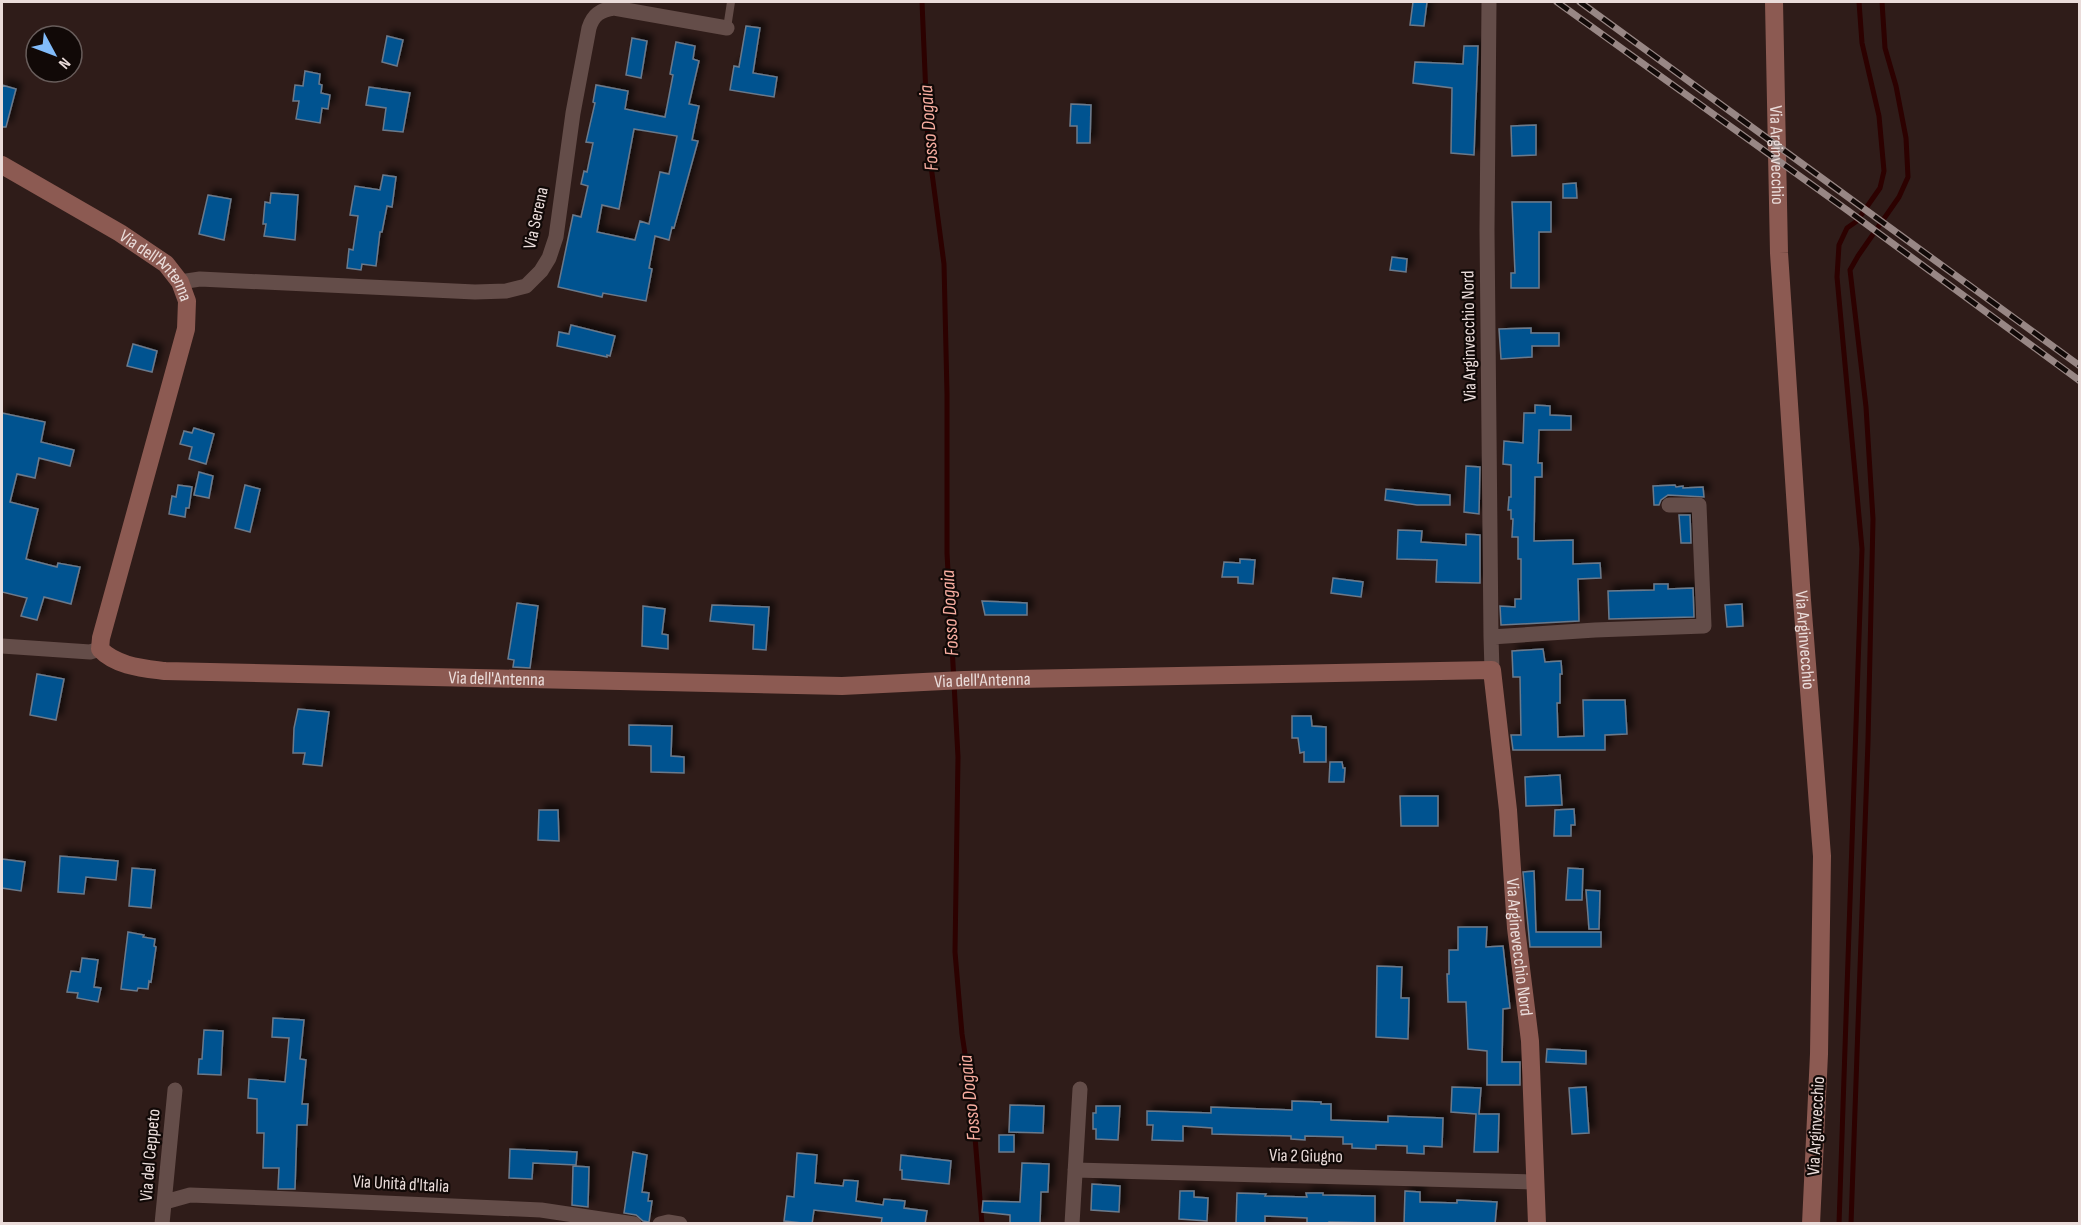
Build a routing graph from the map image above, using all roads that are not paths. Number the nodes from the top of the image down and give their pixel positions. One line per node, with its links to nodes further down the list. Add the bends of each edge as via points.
1 (731, 2): 4 (lane)
2 (1489, 2): 8 (street, Via Arginvecchio Nord)
3 (1774, 2): 23 (street, Via Arginvecchio, via 1779,253 1822,856)
4 (727, 28): 6 (street, Via Serena, via 614,8 595,16 589,28 575,103 556,237 549,258 526,286 475,292 200,279)
5 (2, 165): 6 (street, Via dell'Antenna, via 120,233 166,264)
6 (180, 282): 10 (street, Via dell'Antenna, via 187,301 186,329 106,613)
7 (1669, 504): 8 (street, via 1699,505 1704,626)
8 (1491, 637): 11 (street, Via Arginvecchio Nord)
9 (2, 646): 10 (street, via 90,652)
10 (100, 649): 11 (street, Via dell'Antenna, via 136,668 165,671 842,686)
11 (1492, 670): 15 (street, Via Arginevecchio Nord, via 1530,1041)
12 (1080, 1089): 14 (street)
13 (175, 1090): 16 (street, Via del Ceppeto)
14 (1075, 1170): 15 (street, Via 2 Giugno); 21 (street)
15 (1536, 1182): 22 (street, Via Arginevecchio Nord)
16 (165, 1202): 17 (street, Via del Ceppeto); 18 (street, Via Unità d'Italia, via 190,1195 541,1210)
17 (162, 1224)
18 (634, 1224)
19 (660, 1224): 20 (street)
20 (680, 1224)
21 (1072, 1224)
22 (1537, 1224)
23 (1811, 1224)

